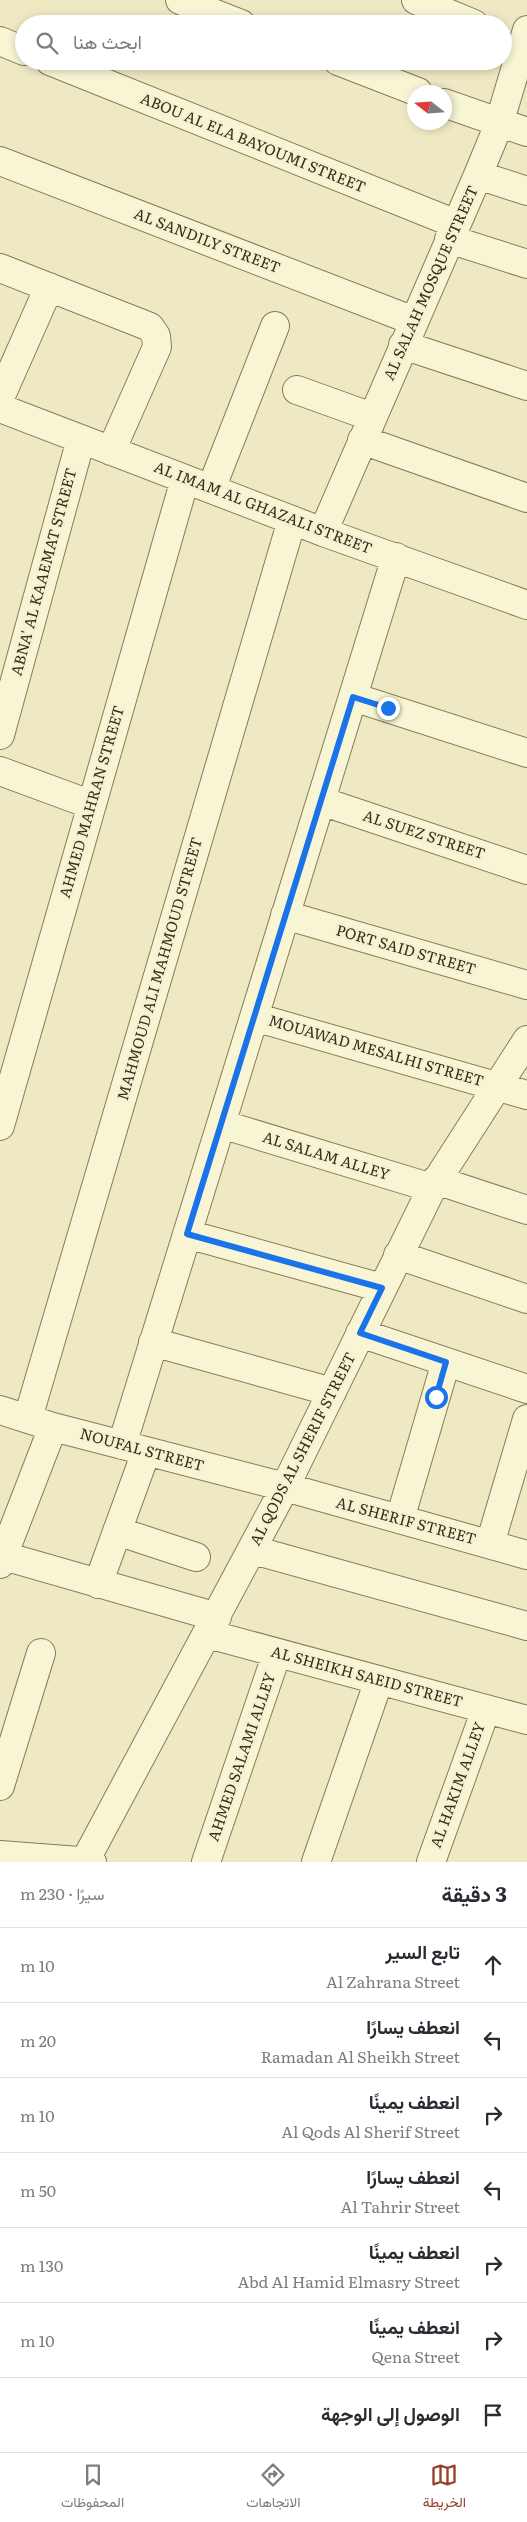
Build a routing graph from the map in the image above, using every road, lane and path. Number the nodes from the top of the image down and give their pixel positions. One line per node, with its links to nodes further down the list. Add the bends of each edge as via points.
1 (180, 0): 3 (street)
2 (416, 0): 4 (street)
3 (218, 15)
4 (452, 15)
5 (518, 36): 8 (street, AL SALAH MOSQUE STREET)
6 (0, 41): 7 (street)
7 (15, 47)
8 (512, 64)
9 (71, 70): 19 (street, ABOU AL ELA BAYOUMI STREET)
10 (361, 70): 12 (street)
11 (511, 70): 14 (street, AL SALAH MOSQUE STREET)
12 (407, 88)
13 (452, 106): 14 (street)
14 (499, 124): 15 (street); 17 (street, AL SALAH MOSQUE STREET)
15 (527, 132)
16 (0, 161): 23 (street, AL SANDILY STREET)
17 (478, 175): 18 (street); 19 (street, AL SALAH MOSQUE STREET)
18 (527, 191)
19 (453, 232): 20 (street, ABOU AL ELA BAYOUMI STREET); 23 (street, AL SALAH MOSQUE STREET)
20 (527, 264)
21 (0, 268): 22 (street)
22 (49, 287): 28 (street); 32 (street, via 150,327 156,336 157,347)
23 (414, 320): 25 (street, AL SALAH MOSQUE STREET)
24 (275, 326): 34 (street)
25 (403, 345): 26 (street); 30 (street, AL SALAH MOSQUE STREET)
26 (527, 386)
27 (297, 390): 30 (street)
28 (0, 398)
29 (0, 408): 31 (street, AL IMAM AL GHAZALI STREET)
30 (367, 429): 35 (street); 37 (street, AL SALAH MOSQUE STREET)
31 (81, 439): 32 (street, AL IMAM AL GHAZALI STREET); 41 (street, ABNA' AL KAAEMAT STREET)
32 (111, 451): 33 (street, AL IMAM AL GHAZALI STREET)
33 (185, 479): 34 (street, AL IMAM AL GHAZALI STREET); 45 (street, AHMED MAHRAN STREET)
34 (211, 489): 36 (street, AL IMAM AL GHAZALI STREET)
35 (527, 498)
36 (292, 520): 37 (street, AL IMAM AL GHAZALI STREET); 68 (street, MAHMOUD ALI MAHMOUD STREET)
37 (322, 532): 38 (street, AL IMAM AL GHAZALI STREET)
38 (396, 557): 39 (street, AL IMAM AL GHAZALI STREET); 40 (street)
39 (527, 605)
40 (353, 697): 42 (street); 44 (street)
41 (0, 734)
42 (527, 753)
43 (0, 771): 45 (street)
44 (320, 801): 46 (street, AL SUEZ STREET); 47 (street)
45 (92, 805): 54 (street, AHMED MAHRAN STREET)
46 (527, 870)
47 (285, 915): 48 (street, PORT SAID STREET); 49 (street)
48 (527, 985)
49 (254, 1017): 51 (street, MOUAWAD MESALHI STREET); 53 (street)
50 (527, 1040): 51 (street, AL QODS AL SHERIF STREET)
51 (499, 1085): 52 (street, MOUAWAD MESALHI STREET); 55 (street, AL QODS AL SHERIF STREET)
52 (527, 1095)
53 (221, 1124): 55 (street, AL SALAM ALLEY); 57 (street)
54 (0, 1125)
55 (434, 1184): 56 (street, AL SALAM ALLEY); 58 (street, AL QODS AL SHERIF STREET)
56 (527, 1210)
57 (187, 1234): 59 (street); 62 (street)
58 (398, 1255): 59 (street, AL QODS AL SHERIF STREET); 60 (street)
59 (382, 1288): 61 (street, AL QODS AL SHERIF STREET)
60 (527, 1299)
61 (360, 1333): 63 (street); 65 (street, AL QODS AL SHERIF STREET)
62 (153, 1342): 65 (street); 69 (street)
63 (446, 1362): 64 (street); 71 (street)
64 (527, 1388)
65 (332, 1392): 70 (street, AL QODS AL SHERIF STREET)
66 (0, 1410): 68 (street, NOUFAL STREET)
67 (527, 1419): 73 (street)
68 (40, 1422): 69 (street, NOUFAL STREET); 77 (street, MAHMOUD ALI MAHMOUD STREET)
69 (134, 1448): 70 (street, NOUFAL STREET); 72 (street)
70 (285, 1487): 71 (street, AL SHERIF STREET); 74 (street, AL QODS AL SHERIF STREET)
71 (400, 1519): 73 (street, AL SHERIF STREET)
72 (117, 1531): 76 (street); 78 (street)
73 (490, 1544): 75 (street, AL SHERIF STREET)
74 (253, 1550): 79 (street, AL QODS AL SHERIF STREET); 80 (street)
75 (527, 1554)
76 (196, 1557)
77 (1, 1559): 78 (street, AL SHEIKH SAEID STREET)
78 (98, 1584): 79 (street, AL SHEIKH SAEID STREET)
79 (212, 1626): 81 (street, AL SHEIKH SAEID STREET); 88 (street, AL QODS AL SHERIF STREET)
80 (527, 1626)
81 (277, 1652): 83 (street, AL SHEIKH SAEID STREET); 89 (street, AHMED SALAMI ALLEY)
82 (41, 1653): 86 (street)
83 (379, 1680): 84 (street, AL SHEIKH SAEID STREET); 90 (street)
84 (486, 1709): 85 (street, AL SHEIKH SAEID STREET); 91 (street, AL HAKIM ALLEY)
85 (527, 1720)
86 (0, 1786)
87 (0, 1855): 88 (street)
88 (89, 1862)
89 (206, 1862)
90 (316, 1862)
91 (431, 1862)

